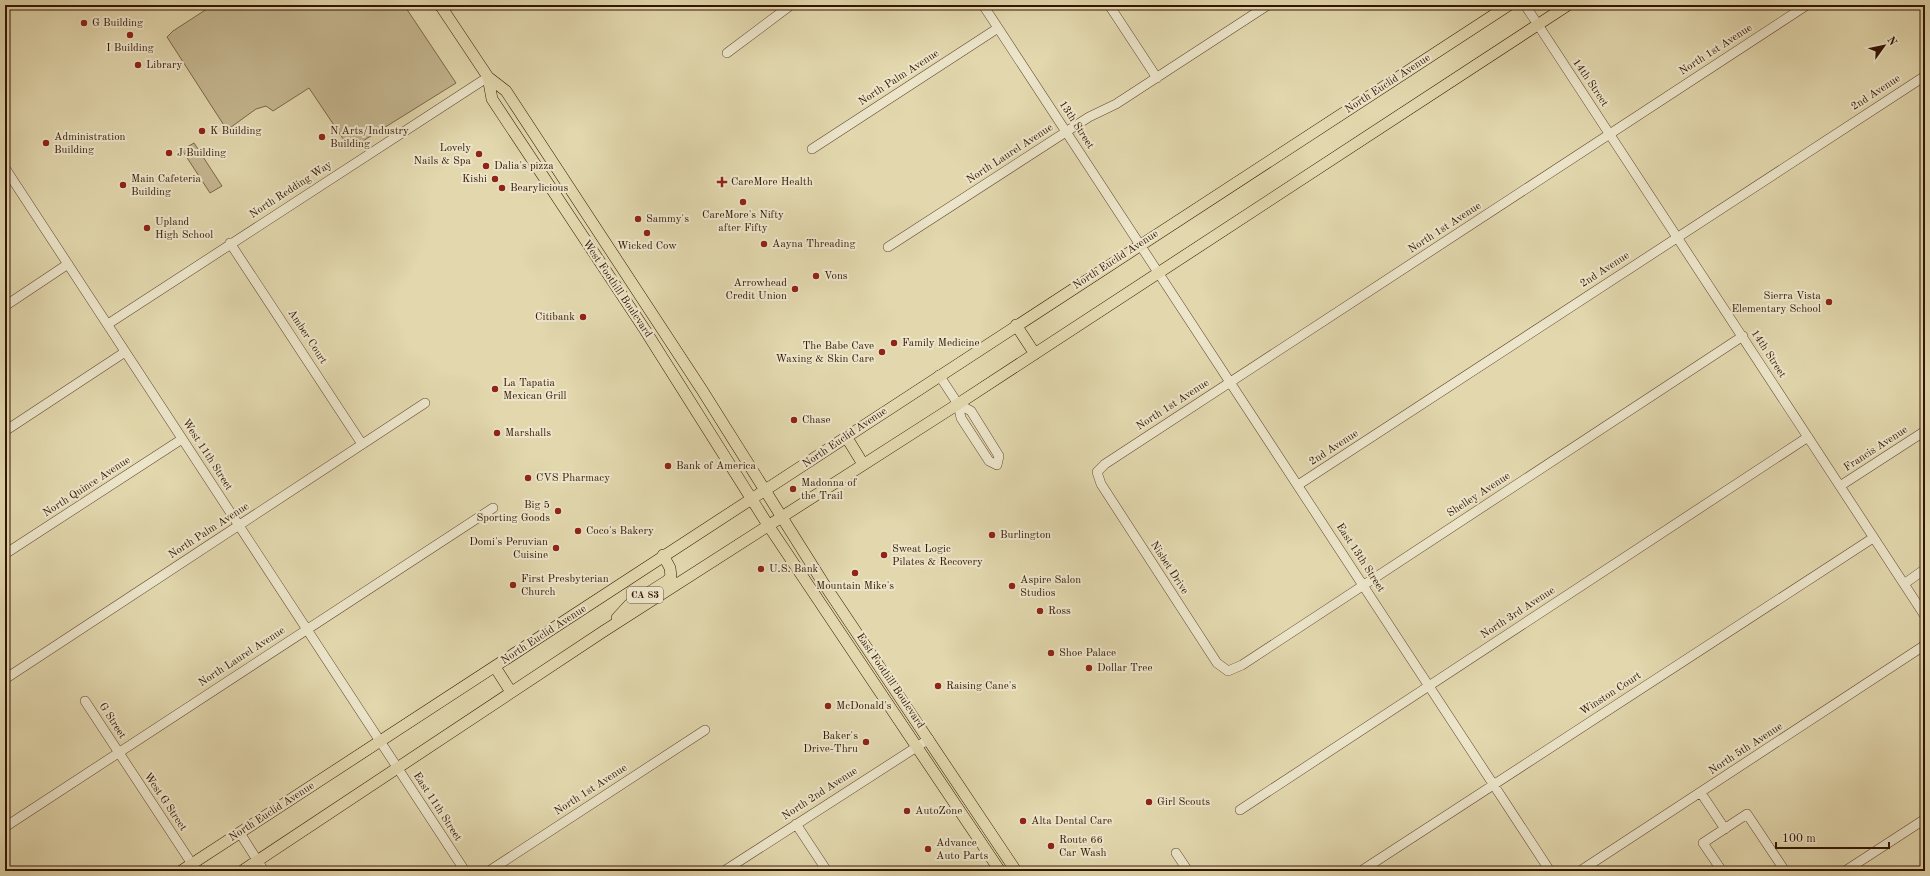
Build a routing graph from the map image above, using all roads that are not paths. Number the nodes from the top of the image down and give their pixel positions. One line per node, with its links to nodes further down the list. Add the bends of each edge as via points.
1 (440, 5): 14 (main road, West Foothill Boulevard)
2 (791, 5): 12 (street)
3 (984, 5): 11 (street, 13th Street)
4 (1109, 5): 15 (street)
5 (1268, 5): 15 (street, North Laurel Avenue)
6 (1510, 5): 23 (main road, North Euclid Avenue)
7 (1525, 5): 10 (street, 14th Street)
8 (1568, 5): 10 (main road)
9 (1807, 5): 17 (street, North 1st Avenue)
10 (1538, 24): 17 (street, 14th Street); 28 (main road)
11 (998, 28): 16 (street, 13th Street); 18 (street, North Palm Avenue)
12 (727, 53)
13 (1925, 76): 21 (street, 2nd Avenue)
14 (488, 77): 22 (street, North Redding Way); 27 (main road, West Foothill Boulevard, via 492,99); 31 (main road, West Foothill Boulevard, via 506,91)
15 (1157, 78): 16 (street, North Laurel Avenue)
16 (1067, 132): 23 (street, 13th Street); 24 (street, North Laurel Avenue)
17 (1610, 134): 21 (street, 14th Street); 37 (street, North 1st Avenue)
18 (812, 149)
19 (5, 168): 20 (street, West 11th Street)
20 (8, 180): 26 (street, West 11th Street)
21 (1677, 237): 33 (street, 14th Street); 48 (street, 2nd Avenue)
22 (230, 243): 30 (street, North Redding Way); 45 (street, Amber Court)
23 (1140, 244): 25 (street, 13th Street); 32 (main road, North Euclid Avenue)
24 (888, 247)
25 (1149, 258): 28 (street, East 13th Street)
26 (68, 264): 29 (street); 30 (street, West 11th Street)
27 (604, 267): 31 (main road, via 620,279 649,323); 51 (main road, West Foothill Boulevard)
28 (1158, 273): 35 (main road); 37 (street, East 13th Street)
29 (5, 306)
30 (108, 324): 34 (street, West 11th Street)
31 (659, 324): 50 (main road, West Foothill Boulevard)
32 (1016, 325): 35 (main road); 36 (main road, North Euclid Avenue)
33 (1743, 336): 42 (street, 14th Street); 61 (street, Shelley Avenue)
34 (126, 352): 40 (street); 44 (street, West 11th Street)
35 (1035, 354): 39 (main road)
36 (939, 375): 39 (street); 43 (main road, North Euclid Avenue)
37 (1230, 382): 47 (street, North 1st Avenue, via 1105,464); 48 (street, East 13th Street)
38 (425, 403): 45 (street, North Palm Avenue)
39 (958, 404): 39 (street, via 961,418 989,461 997,464 999,456 971,411); 46 (main road)
40 (5, 431)
41 (1925, 431): 49 (street, Francis Avenue)
42 (1808, 437): 49 (street, 14th Street); 69 (street, North 3rd Avenue)
43 (847, 438): 46 (main road); 50 (main road, North Euclid Avenue)
44 (182, 439): 55 (street, West 11th Street); 57 (street, North Quince Avenue)
45 (362, 444): 55 (street, North Palm Avenue)
46 (863, 464): 53 (main road)
47 (1097, 472): 67 (street, Nisbet Drive, via 1101,484 1217,663)
48 (1298, 485): 61 (street, East 13th Street)
49 (1840, 486): 56 (street, 14th Street)
50 (766, 490): 51 (main road, North Euclid Avenue); 53 (main road, East Foothill Boulevard)
51 (753, 498): 54 (main road, East Foothill Boulevard); 58 (main road, North Euclid Avenue)
52 (492, 508): 63 (street, North Laurel Avenue)
53 (781, 516): 54 (main road); 73 (main road, East Foothill Boulevard)
54 (768, 525): 64 (main road); 75 (main road, East Foothill Boulevard)
55 (239, 526): 63 (street, West 11th Street); 68 (street, North Palm Avenue)
56 (1873, 538): 60 (street, 14th Street); 79 (street, Winston Court)
57 (5, 554)
58 (663, 555): 64 (main road, CA 83, via 670,568 671,577 629,605); 66 (main road, North Euclid Avenue)
59 (1925, 570): 60 (street)
60 (1904, 584): 62 (street, 14th Street)
61 (1363, 586): 67 (street, Shelley Avenue, via 1242,665); 69 (street, East 13th Street)
62 (1925, 616)
63 (306, 629): 74 (street, West 11th Street); 76 (street, North Laurel Avenue)
64 (604, 631): 70 (main road)
65 (1925, 645): 80 (street, North 5th Avenue)
66 (495, 667): 70 (main road); 74 (main road, North Euclid Avenue)
67 (1228, 671)
68 (5, 679)
69 (1429, 686): 79 (street, East 13th Street); 81 (street, North 3rd Avenue)
70 (511, 692): 78 (main road)
71 (85, 701): 76 (street, G Street)
72 (705, 730): 94 (street, North 1st Avenue)
73 (929, 739): 75 (street, North 2nd Avenue); 98 (main road, East Foothill Boulevard)
74 (380, 742): 77 (street, West 11th Street); 86 (main road, North Euclid Avenue)
75 (917, 746): 83 (street, North 2nd Avenue); 97 (main road, East Foothill Boulevard)
76 (118, 753): 84 (street, North Laurel Avenue); 89 (street, West G Street)
77 (389, 755): 78 (street, East 11th Street)
78 (398, 769): 88 (main road); 93 (street, East 11th Street)
79 (1494, 785): 100 (street, Winston Court); 101 (street, East 13th Street)
80 (1701, 793): 85 (street); 102 (street, North 5th Avenue)
81 (1240, 810)
82 (1925, 819): 105 (street)
83 (796, 824): 95 (street, North 2nd Avenue); 96 (street)
84 (5, 827)
85 (1725, 829): 103 (street, via 1704,843); 104 (street, via 1747,814)
86 (240, 833): 88 (street); 89 (main road, North Euclid Avenue)
87 (1176, 853): 99 (street)
88 (258, 861): 91 (main road); 92 (street)
89 (192, 864): 90 (main road, North Euclid Avenue)
90 (181, 871)
91 (242, 871)
92 (264, 871)
93 (465, 871)
94 (489, 871)
95 (724, 871)
96 (827, 871)
97 (1000, 871)
98 (1016, 871)
99 (1188, 871)
100 (1361, 871)
101 (1550, 871)
102 (1580, 871)
103 (1722, 871)
104 (1785, 871)
105 (1845, 871)

